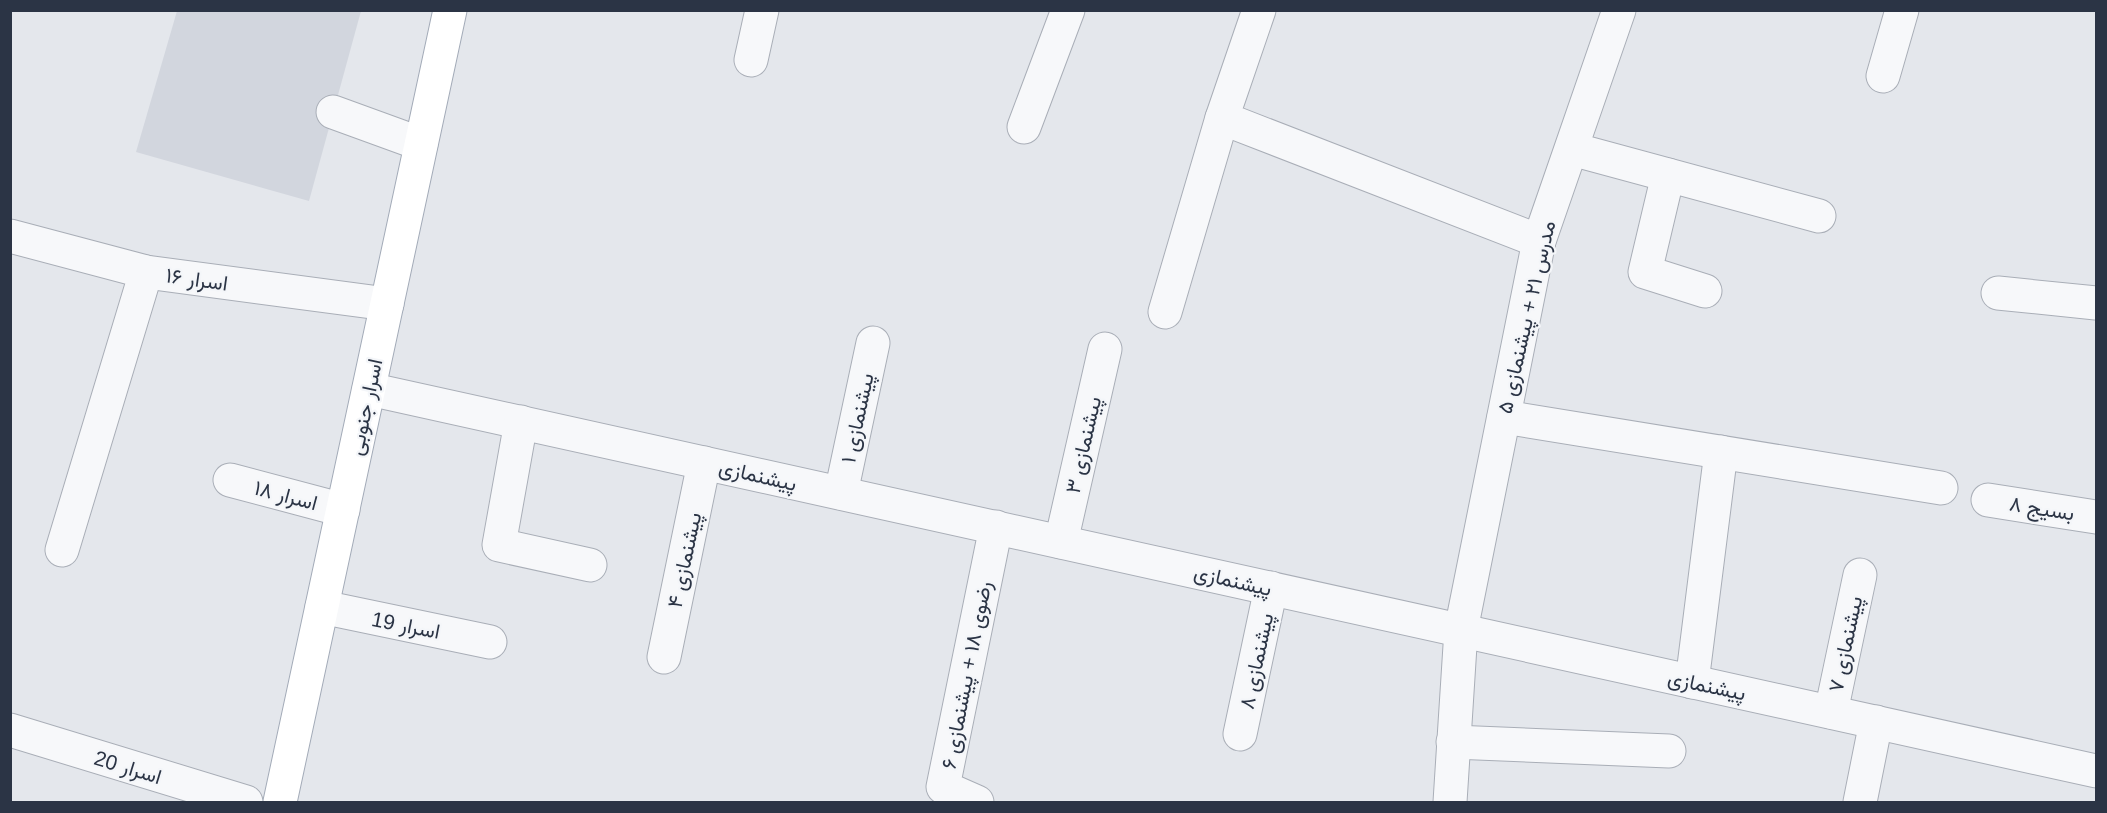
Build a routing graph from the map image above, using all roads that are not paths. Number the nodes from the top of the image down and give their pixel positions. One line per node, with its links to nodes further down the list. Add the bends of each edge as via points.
1 (450, 10): 12 (main road, اسرار جنوبی)
2 (762, 10): 7 (street)
3 (1068, 10): 11 (street)
4 (1259, 10): 10 (street)
5 (1618, 10): 13 (street, مدرس ۲۱ + پیشنمازی ۵)
6 (1902, 10): 8 (street)
7 (751, 60)
8 (1883, 76)
9 (333, 112): 12 (street)
10 (1222, 118): 17 (street); 23 (street)
11 (1024, 127)
12 (421, 144): 22 (main road, اسرار جنوبی)
13 (1572, 149): 14 (street); 17 (street, مدرس ۲۱ + پیشنمازی ۵)
14 (1668, 175): 15 (street); 19 (street, via 1645,273)
15 (1819, 216)
16 (10, 236): 18 (street, اسرار ۱۶)
17 (1539, 241): 27 (street, مدرس ۲۱ + پیشنمازی ۵)
18 (146, 272): 22 (street, اسرار ۱۶); 39 (street)
19 (1705, 291)
20 (1998, 293): 21 (street)
21 (2097, 303)
22 (387, 304): 26 (main road, اسرار جنوبی)
23 (1166, 312)
24 (873, 343): 33 (street, پیشنمازی ۱)
25 (1105, 349): 38 (street, پیشنمازی ۳)
26 (369, 389): 28 (street, پیشنمازی); 35 (main road, اسرار جنوبی)
27 (1504, 417): 29 (street); 44 (street, مدرس ۲۱ + پیشنمازی ۵)
28 (521, 422): 30 (street, پیشنمازی); 40 (street, via 499,545)
29 (1721, 452): 32 (street); 47 (street)
30 (704, 463): 33 (street, پیشنمازی); 46 (street, پیشنمازی ۴)
31 (230, 480): 35 (street, اسرار ۱۸)
32 (1941, 488)
33 (841, 493): 37 (street, پیشنمازی)
34 (1988, 500): 36 (street, بسیج ۸)
35 (343, 510): 43 (main road, اسرار جنوبی)
36 (2097, 517)
37 (996, 527): 38 (street, پیشنمازی); 57 (street, رضوی ۱۸ + پیشنمازی ۶, via 943,787)
38 (1061, 542): 42 (street, پیشنمازی)
39 (62, 550)
40 (590, 565)
41 (1860, 575): 48 (street, پیشنمازی ۷)
42 (1271, 588): 44 (street, پیشنمازی); 51 (street, پیشنمازی ۸)
43 (322, 608): 45 (street, اسرار 19); 56 (main road, اسرار جنوبی)
44 (1461, 630): 47 (street, پیشنمازی); 52 (street, مدرس ۲۱ + پیشنمازی ۵)
45 (490, 642)
46 (664, 657)
47 (1692, 682): 48 (street, پیشنمازی)
48 (1831, 712): 49 (street, پیشنمازی)
49 (1876, 722): 54 (street, پیشنمازی); 59 (street)
50 (10, 730): 55 (street, اسرار 20)
51 (1240, 734)
52 (1453, 742): 53 (street); 58 (street, مدرس ۲۱ + پیشنمازی ۵)
53 (1669, 751)
54 (2097, 771)
55 (246, 802)
56 (280, 802)
57 (977, 802)
58 (1450, 802)
59 (1860, 802)

